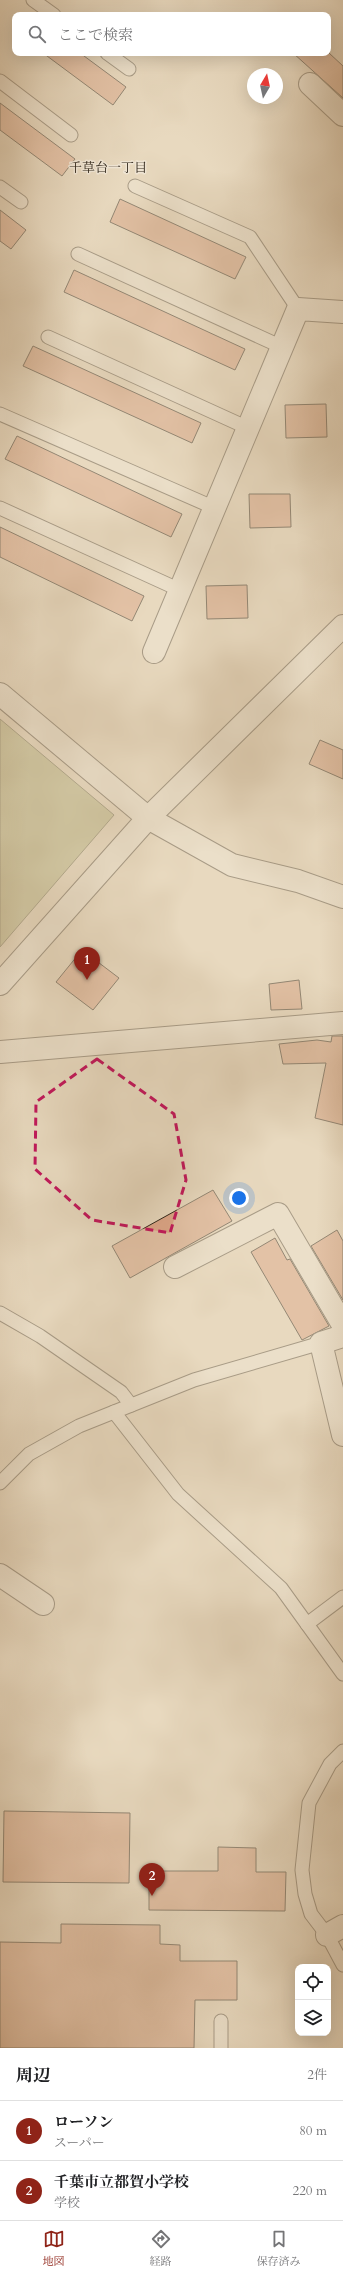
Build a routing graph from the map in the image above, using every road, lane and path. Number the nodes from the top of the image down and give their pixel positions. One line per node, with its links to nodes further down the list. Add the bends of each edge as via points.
1 (33, 0): 2 (lane)
2 (50, 12)
3 (111, 56): 4 (lane)
4 (129, 69)
5 (0, 81): 8 (lane)
6 (310, 84): 7 (street)
7 (343, 115)
8 (71, 135)
9 (135, 186): 13 (lane, via 250,237)
10 (0, 187): 11 (lane)
11 (22, 202)
12 (78, 254): 16 (lane)
13 (298, 309): 14 (street); 16 (street)
14 (343, 312)
15 (48, 337): 18 (lane)
16 (282, 347): 18 (street)
17 (0, 414): 20 (lane)
18 (248, 428): 20 (street)
19 (0, 508): 21 (lane)
20 (215, 508): 21 (street)
21 (180, 590): 23 (street)
22 (343, 626): 25 (street)
23 (154, 652)
24 (0, 694): 25 (street)
25 (148, 818): 26 (street, via 232,865 298,881); 27 (street)
26 (343, 897)
27 (0, 984)
28 (343, 1023): 29 (street)
29 (0, 1052)
30 (175, 1267): 32 (street, via 278,1214)
31 (0, 1313): 35 (lane, via 40,1336 114,1388)
32 (343, 1325)
33 (343, 1336): 34 (street)
34 (322, 1343): 35 (lane, via 194,1380); 37 (street)
35 (131, 1405): 36 (lane)
36 (114, 1412): 38 (lane, via 79,1426 29,1454); 42 (lane, via 178,1494 281,1588)
37 (343, 1435)
38 (0, 1483)
39 (0, 1575): 41 (street)
40 (343, 1597): 42 (lane)
41 (43, 1604)
42 (307, 1624): 43 (lane)
43 (343, 1674)
44 (343, 1751): 45 (lane, via 330,1764 309,1804 302,1870 311,1914)
45 (335, 1931): 46 (lane)
46 (343, 1965)
47 (220, 2022): 48 (lane)
48 (222, 2048)

